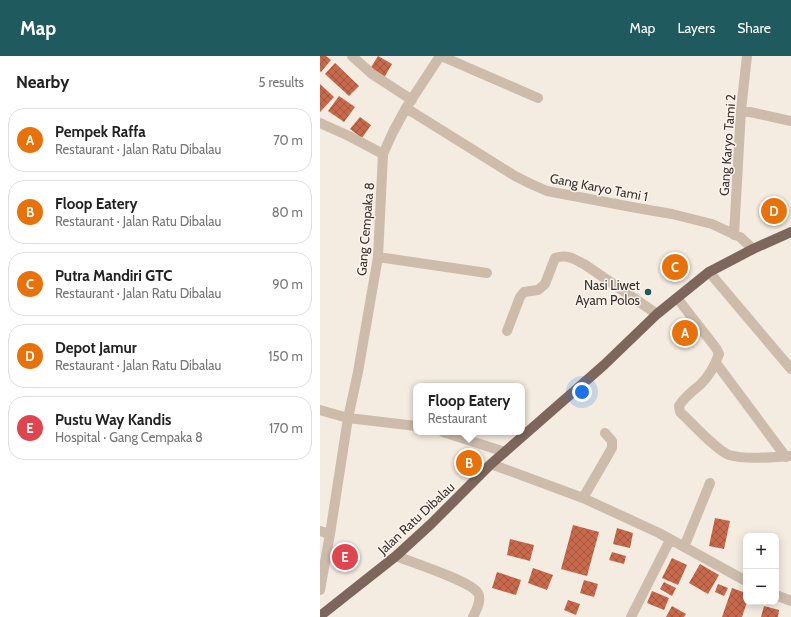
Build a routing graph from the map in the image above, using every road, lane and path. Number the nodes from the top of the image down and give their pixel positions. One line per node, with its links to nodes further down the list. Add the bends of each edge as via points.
1 (352, 56): 5 (street, Gang Karyo Tami 1)
2 (441, 56): 4 (street); 5 (street, Gang Cempaka 8)
3 (747, 56): 6 (street, Gang Karyo Tami 2)
4 (538, 98)
5 (409, 104): 9 (street, Gang Cempaka 8); 11 (street, Gang Karyo Tami 1, via 515,176 547,191 672,214 712,224)
6 (741, 110): 7 (street); 11 (street, Gang Karyo Tami 2)
7 (791, 121)
8 (320, 123): 9 (street)
9 (383, 154): 13 (street, Gang Cempaka 8)
10 (791, 232): 12 (main road, Jalan Ratu Dibalau)
11 (734, 235): 12 (street, Gang Karyo Tami 1)
12 (753, 249): 14 (main road, Jalan Ratu Dibalau)
13 (378, 256): 15 (street); 22 (street, Gang Cempaka 8)
14 (709, 272): 16 (main road, Jalan Ratu Dibalau); 20 (street)
15 (487, 273)
16 (677, 298): 17 (main road, Jalan Ratu Dibalau); 19 (street, via 716,348 719,354)
17 (657, 314): 18 (street, via 584,264 562,256 555,258 544,284 538,290 524,292 520,297); 26 (main road, Jalan Ratu Dibalau, via 604,365)
18 (507, 331)
19 (716, 363): 27 (street); 27 (street, via 702,382 682,401 679,406 680,412 718,449 728,455 743,458)
20 (791, 369)
21 (320, 410): 22 (street)
22 (348, 418): 23 (street); 32 (street, Gang Cempaka 8)
23 (413, 426)
24 (605, 433): 30 (street, via 612,441 612,448)
25 (452, 435): 26 (street)
26 (505, 452): 28 (main road, Jalan Ratu Dibalau)
27 (788, 456)
28 (491, 464): 30 (street); 35 (main road, Jalan Ratu Dibalau)
29 (710, 483): 34 (street)
30 (583, 498): 33 (street)
31 (320, 531): 32 (street)
32 (330, 534): 37 (street, Gang Cempaka 8)
33 (670, 540): 34 (street); 42 (street)
34 (684, 547): 36 (street)
35 (396, 556): 40 (main road, Jalan Ratu Dibalau); 41 (street, via 440,572 469,585 478,592)
36 (743, 579)
37 (320, 590)
38 (779, 596): 39 (street)
39 (791, 602)
40 (320, 616)
41 (473, 617)
42 (631, 617)

